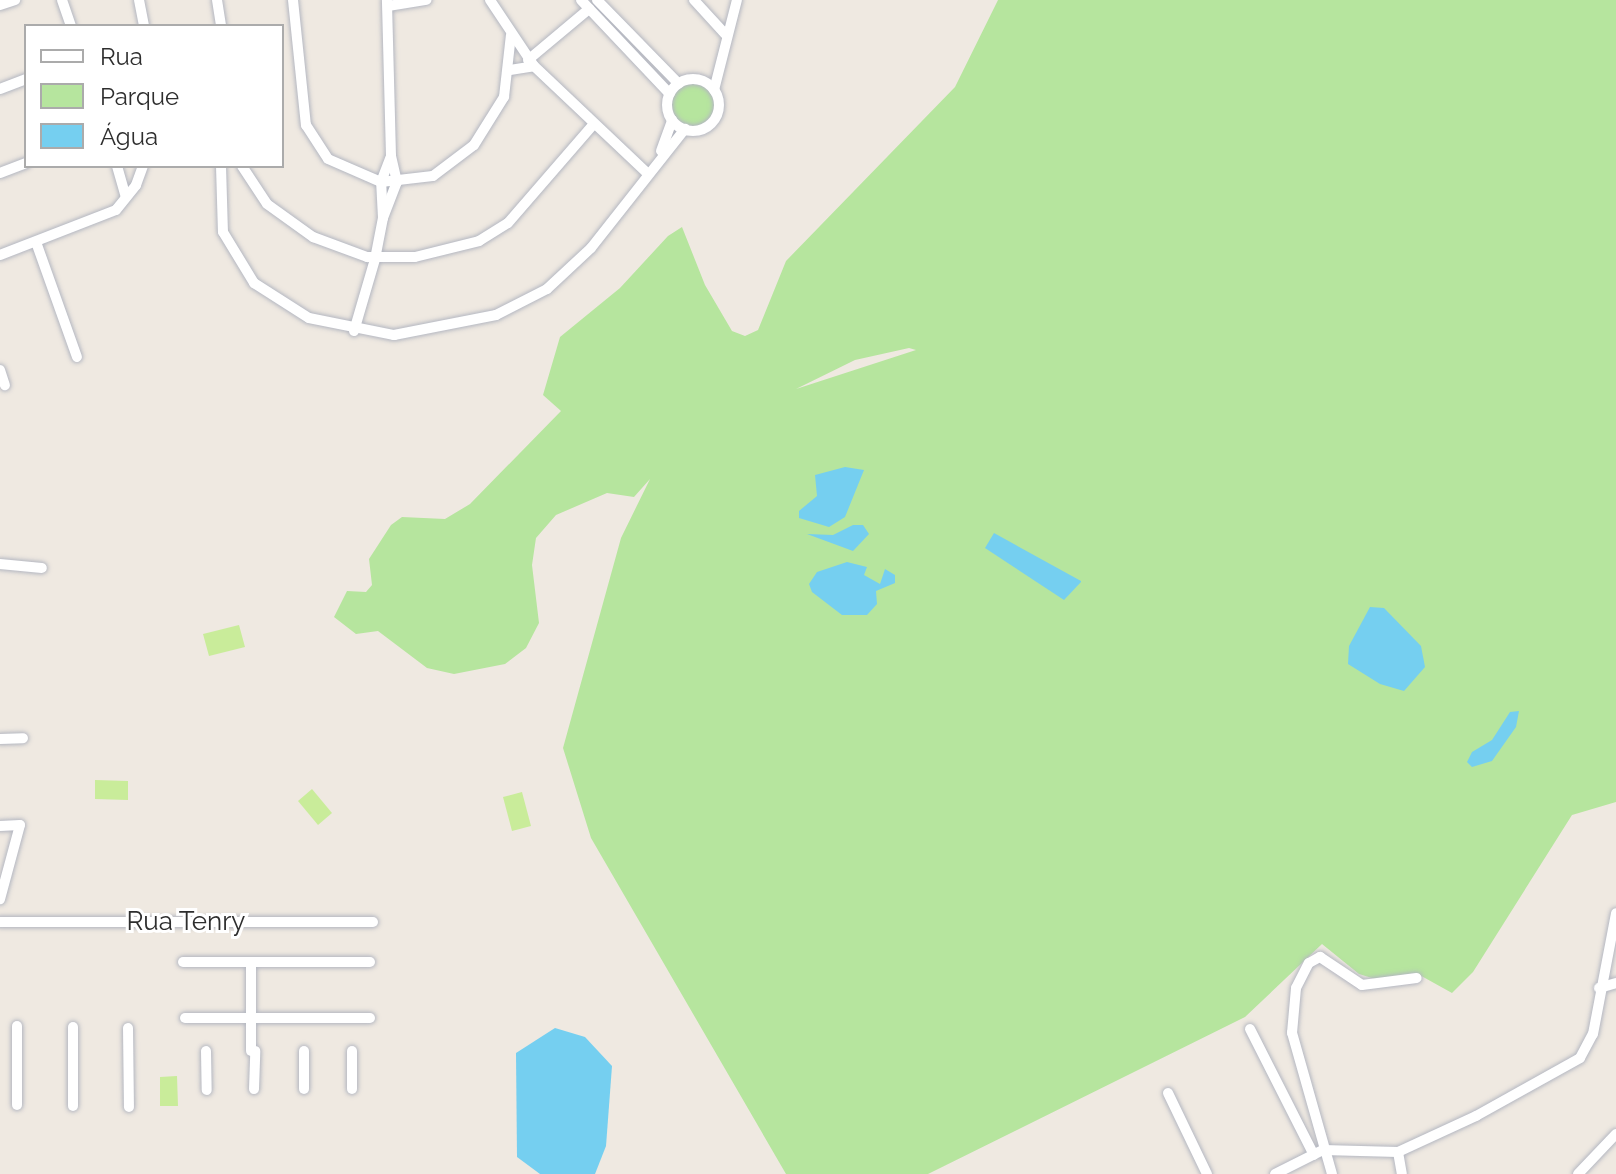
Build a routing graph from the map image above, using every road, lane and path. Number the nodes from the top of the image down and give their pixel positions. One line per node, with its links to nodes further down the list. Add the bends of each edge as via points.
1 (15, 0): 12 (street)
2 (62, 0): 14 (street)
3 (139, 0): 15 (street)
4 (217, 0): 16 (street)
5 (293, 0): 40 (street, via 306,125 328,159)
6 (427, 0): 11 (street)
7 (490, 0): 18 (street)
8 (581, 0): 13 (street)
9 (694, 0): 17 (street)
10 (737, 0): 17 (street)
11 (388, 3): 31 (street)
12 (0, 5)
13 (593, 5): 19 (street); 24 (street); 27 (street)
14 (70, 24)
15 (144, 24)
16 (221, 24)
17 (725, 34): 20 (street)
18 (511, 35): 19 (street); 21 (street)
19 (531, 63): 21 (street); 29 (street)
20 (717, 64): 23 (street); 26 (street)
21 (510, 70): 41 (street, via 498,109 461,159 433,176)
22 (24, 80): 25 (street)
23 (699, 80): 24 (street); 26 (street)
24 (679, 84): 27 (street)
25 (0, 89)
26 (714, 90): 30 (street, via 719,106 714,121 700,130)
27 (670, 94): 28 (street)
28 (672, 120): 30 (street); 32 (street)
29 (592, 126): 38 (street); 46 (street, via 533,200 494,234 438,253)
30 (685, 129): 32 (street)
31 (391, 156): 40 (street); 41 (street)
32 (659, 157): 38 (street)
33 (24, 164): 39 (street)
34 (118, 168): 42 (street)
35 (142, 168): 42 (street)
36 (221, 168): 47 (street, via 219,213 240,267 287,309)
37 (243, 168): 46 (street, via 267,204 300,230)
38 (646, 172): 47 (street, via 591,248 526,303 418,333)
39 (0, 173)
40 (381, 182): 41 (street); 43 (street)
41 (397, 182): 43 (street)
42 (126, 197): 44 (street, via 116,210)
43 (383, 218): 46 (street)
44 (36, 242): 45 (street); 48 (street)
45 (0, 255)
46 (375, 257): 47 (street)
47 (354, 331)
48 (77, 357)
49 (0, 370): 50 (street)
50 (5, 385)
51 (0, 564): 52 (street)
52 (42, 568)
53 (23, 738): 54 (street)
54 (0, 739)
55 (0, 826): 56 (street, via 20,825)
56 (0, 899)
57 (1616, 913): 65 (street)
58 (0, 922): 59 (street, Rua Tenry)
59 (373, 922)
60 (183, 962): 61 (street)
61 (251, 962): 62 (street); 67 (street)
62 (370, 962)
63 (1417, 978): 86 (street, via 1362,985 1320,957 1304,969 1292,1004 1292,1033)
64 (1616, 983): 65 (street)
65 (1599, 988): 85 (street, via 1593,1034 1580,1058)
66 (185, 1018): 67 (street)
67 (251, 1018): 68 (street); 76 (street)
68 (370, 1018)
69 (17, 1026): 81 (street)
70 (73, 1027): 82 (street)
71 (128, 1028): 83 (street)
72 (1250, 1029): 86 (street)
73 (206, 1051): 79 (street)
74 (304, 1051): 77 (street)
75 (352, 1051): 78 (street)
76 (254, 1089)
77 (304, 1089)
78 (352, 1089)
79 (207, 1090)
80 (1168, 1093): 87 (street)
81 (17, 1105)
82 (73, 1106)
83 (129, 1107)
84 (1616, 1134): 91 (street)
85 (1398, 1152): 86 (street); 90 (street)
86 (1318, 1153): 88 (street); 89 (street)
87 (1207, 1174)
88 (1275, 1174)
89 (1332, 1174)
90 (1402, 1174)
91 (1578, 1174)

